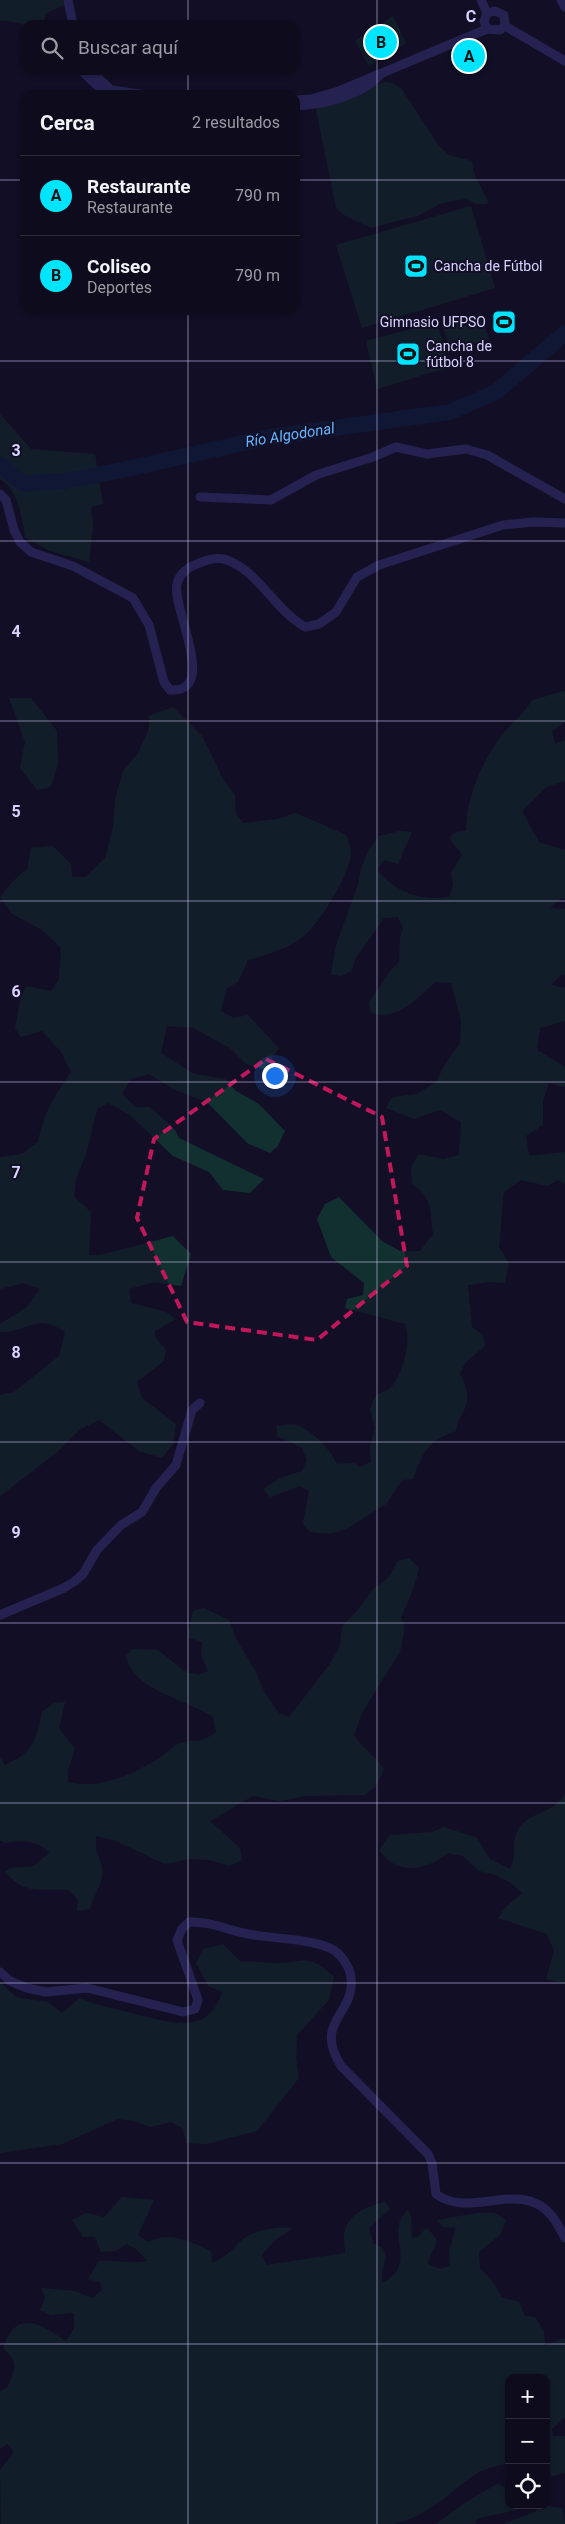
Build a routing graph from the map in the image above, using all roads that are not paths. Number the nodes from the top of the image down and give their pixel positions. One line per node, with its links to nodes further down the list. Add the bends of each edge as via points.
1 (68, 0): 6 (street)
2 (481, 0): 5 (street)
3 (561, 0): 4 (street)
4 (565, 7)
5 (487, 13): 7 (street, via 504,15); 8 (street, via 484,21)
6 (72, 20)
7 (505, 26): 8 (street, via 500,30); 9 (street)
8 (487, 28): 12 (street)
9 (565, 61)
10 (86, 75): 13 (street)
11 (95, 75): 14 (street)
12 (380, 75): 15 (street, via 370,76 339,91); 16 (street, via 373,82 342,97 312,106)
13 (102, 90)
14 (111, 90)
15 (300, 100)
16 (300, 106)
17 (0, 494): 20 (street, via 6,500 20,542 31,552 73,566 133,598 149,625 164,682 170,690 186,687 193,676 176,585 181,574 192,566 209,559 226,559 240,567 291,619 305,627 319,624 336,612 357,577 379,565 503,525)
18 (200, 497): 19 (street, via 272,500 316,475 373,457 396,446 427,454 466,449 487,455)
19 (565, 499)
20 (565, 523)
21 (200, 1403): 22 (street, via 190,1415 176,1465 156,1488 142,1512 121,1525 97,1550 75,1581)
22 (0, 1615)
23 (0, 1972): 24 (street, via 10,1981 27,1988 46,1992 88,1988 183,2012 195,2008 198,2000 177,1940 189,1922 204,1921 246,1934 331,1948 345,1960 351,1979 348,1997 333,2024 332,2052 341,2066 428,2154 436,2194 446,2201 458,2203 524,2198 551,2214)
24 (565, 2238)

